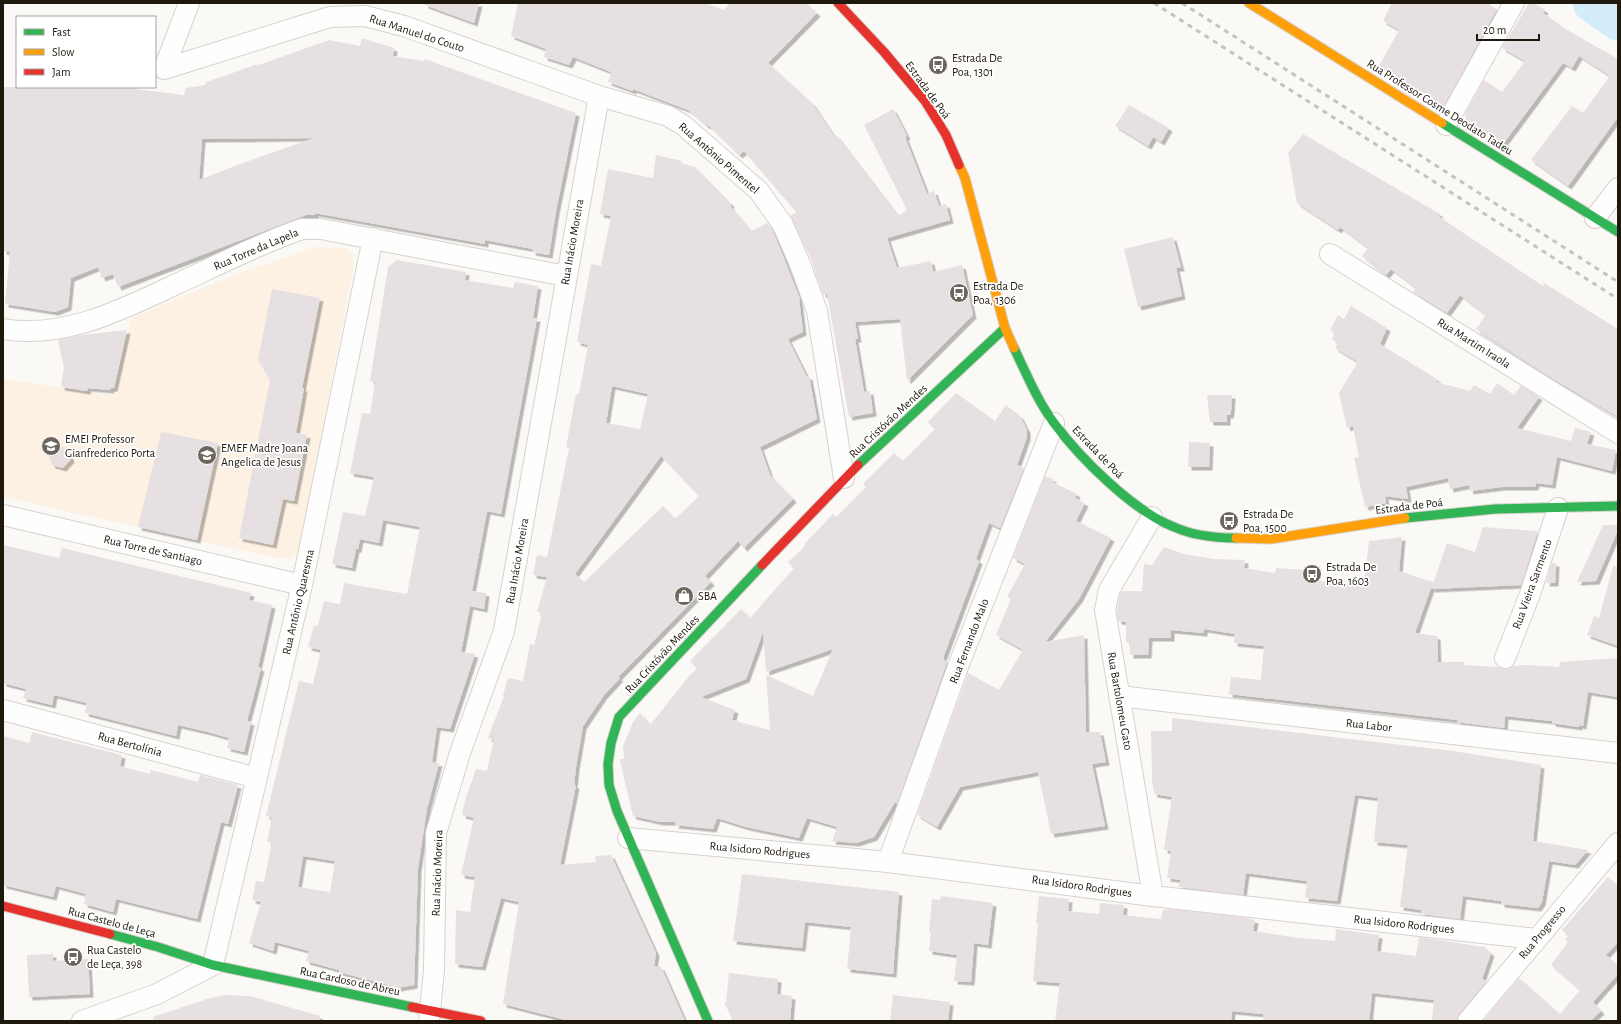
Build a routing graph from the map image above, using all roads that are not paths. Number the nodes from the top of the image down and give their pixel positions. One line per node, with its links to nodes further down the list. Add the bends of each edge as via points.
1 (189, 3): 5 (street, Rua Manuel do Couto, via 164,69 330,17 365,16 404,26)
2 (838, 3): 13 (main road, Estrada de Poá, via 925,101 946,135 965,178)
3 (1249, 3): 6 (main road, Rua Professor Cosme Deodato Tadeu)
4 (1514, 3): 6 (street)
5 (599, 96): 12 (street, Rua Inácio Moreira); 17 (street, Rua Antônio Pimentel, via 668,116 683,125 759,191 783,225 817,311)
6 (1446, 125): 8 (main road, Rua Professor Cosme Deodato Tadeu)
7 (1618, 188): 8 (street)
8 (1595, 218): 9 (main road, Rua Professor Cosme Deodato Tadeu)
9 (1618, 232)
10 (373, 238): 12 (street, Rua Torre da Lapela); 14 (street, Rua Torre da Lapela, via 321,229 302,229 107,315 63,328 23,332); 22 (street, Rua Antônio Quaresma)
11 (1330, 254): 16 (street, Rua Martim Iraola)
12 (566, 276): 35 (street, Rua Inácio Moreira, via 504,631 460,753 436,834 434,970)
13 (1005, 328): 15 (main road, Estrada de Poá, via 1034,391); 17 (main road, Rua Cristóvão Mendes)
14 (3, 329)
15 (1054, 422): 21 (main road, Estrada de Poá, via 1102,477); 30 (street, Rua Fernando Malo, via 959,664)
16 (1618, 433)
17 (844, 478): 28 (main road, Rua Cristóvão Mendes, via 619,717 610,744 606,770 609,789)
18 (1618, 506): 19 (main road, Estrada de Poá)
19 (1558, 508): 21 (main road, Estrada de Poá, via 1495,509 1425,515 1271,539 1219,538 1175,528); 23 (street, Rua Vieira Sarmento, via 1530,594)
20 (3, 515): 22 (street, Rua Torre de Santiago)
21 (1152, 517): 24 (street, Rua Bartolomeu Gato, via 1109,590 1105,610)
22 (302, 584): 27 (street, Rua Antônio Quaresma)
23 (1505, 658)
24 (1119, 696): 26 (street, Rua Labor); 31 (street, Rua Bartolomeu Gato)
25 (3, 710): 27 (street, Rua Bertolínia)
26 (1618, 753)
27 (258, 778): 34 (street, Rua Antônio Quaresma)
28 (628, 838): 30 (street, Rua Isidoro Rodrigues); 38 (main road, Rua Cristóvão Mendes)
29 (1618, 844): 33 (street, Rua Progresso)
30 (888, 862): 31 (street, Rua Isidoro Rodrigues)
31 (1153, 896): 33 (street, Rua Isidoro Rodrigues)
32 (3, 906): 34 (main road, Rua Castelo de Leça)
33 (1536, 939): 39 (street, Rua Progresso)
34 (213, 964): 35 (main road, Rua Cardoso de Abreu); 36 (street, via 157,994)
35 (430, 1016): 37 (main road, Rua Cardoso de Abreu)
36 (82, 1021)
37 (481, 1021)
38 (708, 1021)
39 (1468, 1021)

